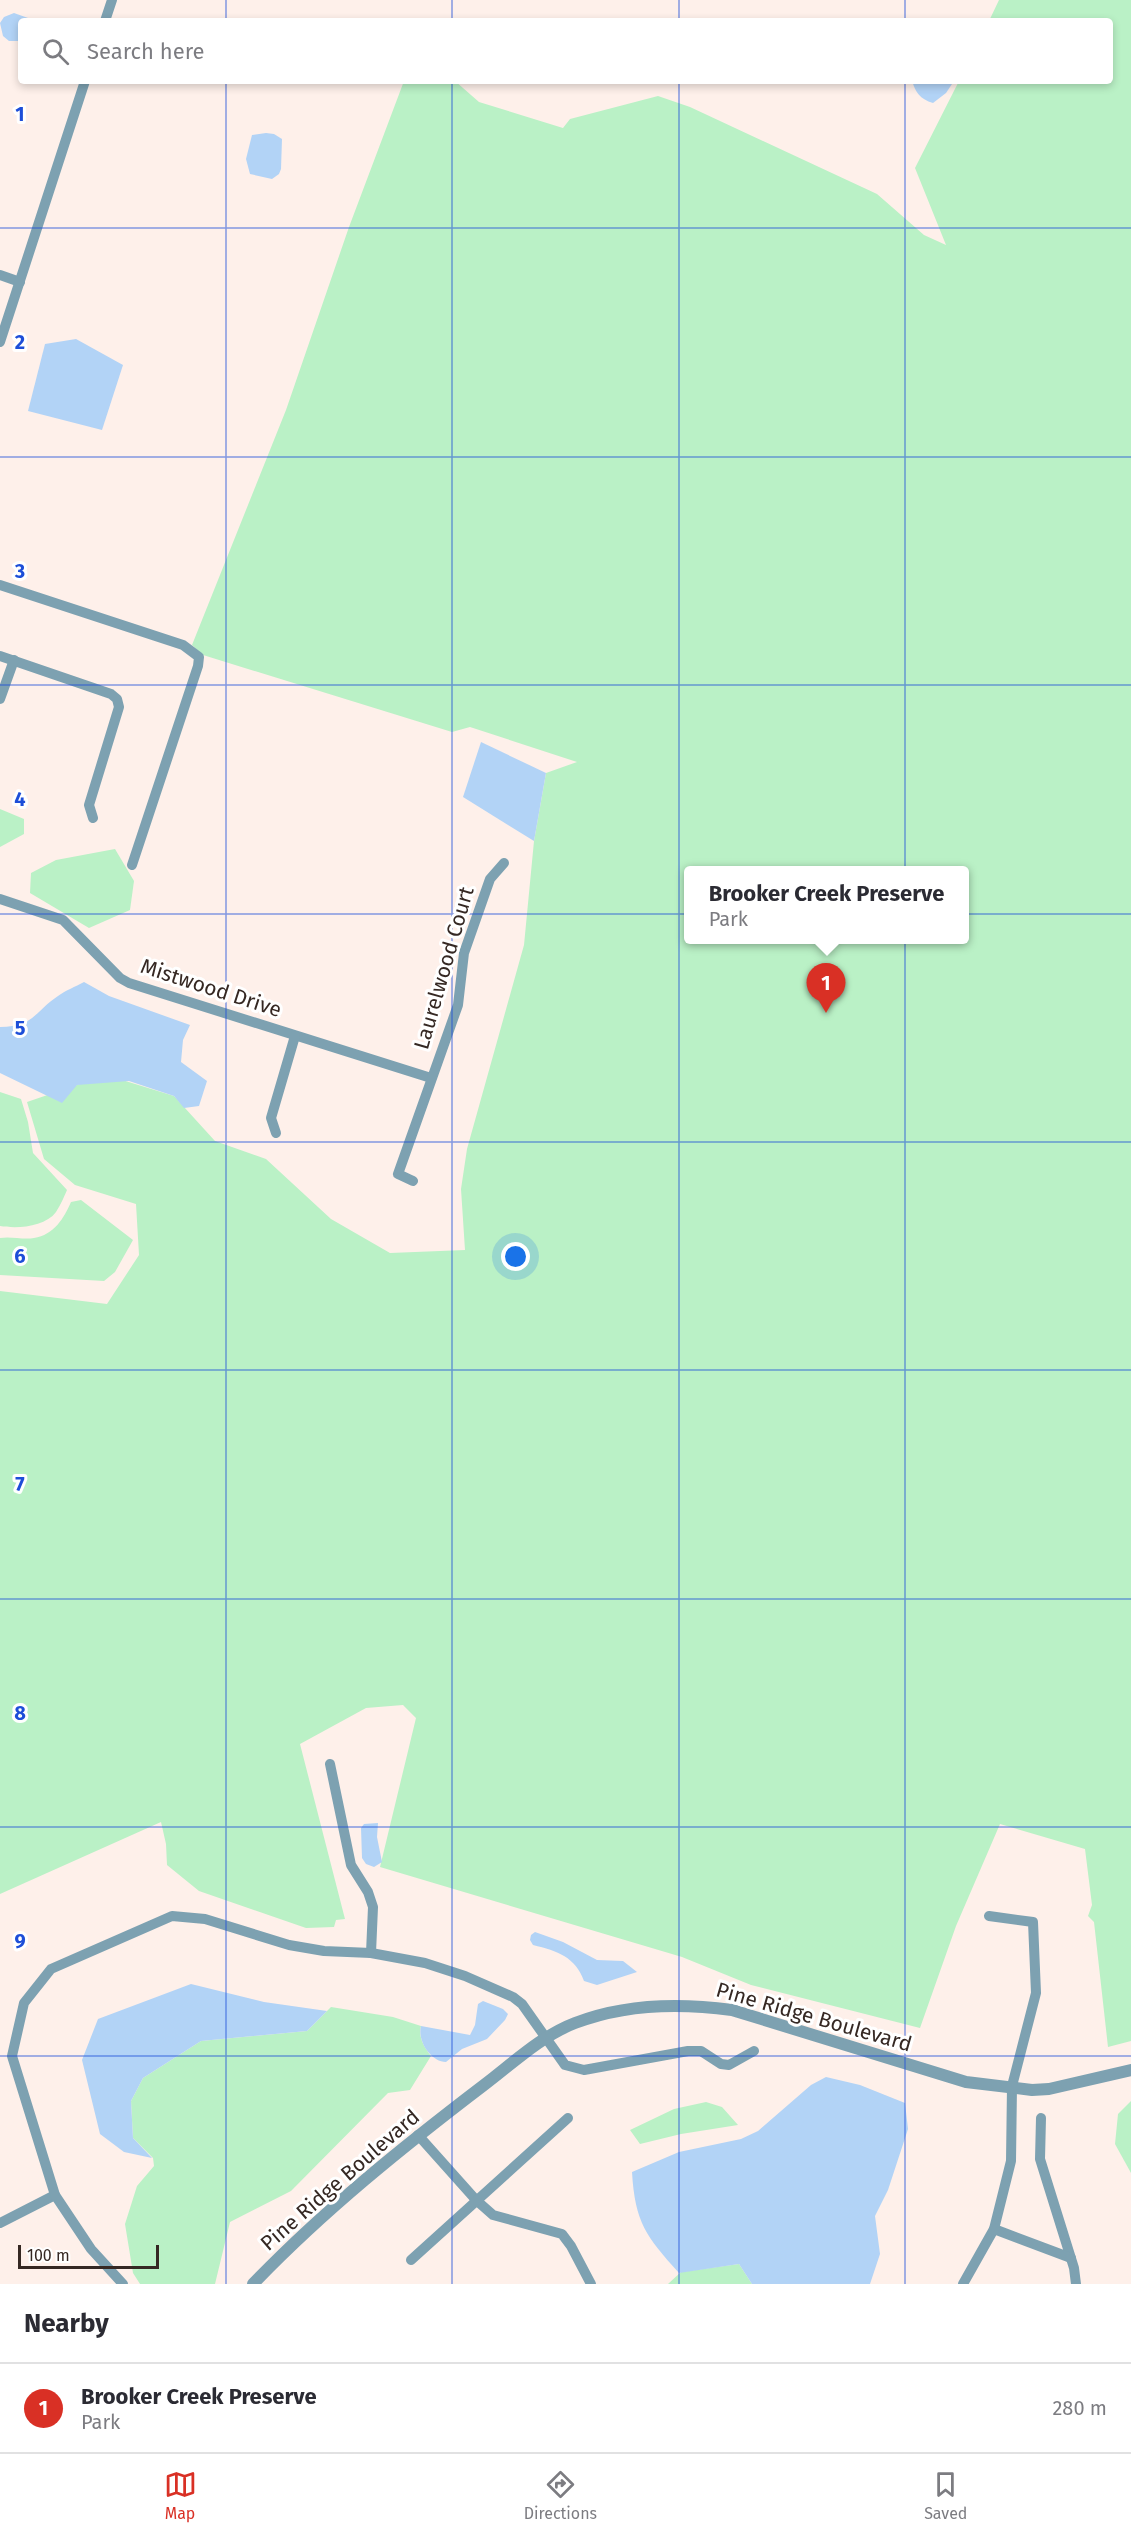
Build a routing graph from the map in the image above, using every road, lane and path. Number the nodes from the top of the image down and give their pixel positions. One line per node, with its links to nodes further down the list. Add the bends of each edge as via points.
1 (112, 0): 2 (street)
2 (106, 18)
3 (84, 84): 5 (street)
4 (0, 275): 5 (street)
5 (20, 282): 6 (street)
6 (0, 342)
7 (0, 585): 13 (street, via 183,645 199,657)
8 (0, 656): 9 (street)
9 (14, 660): 10 (street); 11 (street, via 117,699 119,707 89,805)
10 (0, 699)
11 (93, 818)
12 (504, 863): 16 (street, Laurelwood Court, via 490,879 464,953 458,1005)
13 (132, 865)
14 (0, 899): 15 (street, Mistwood Drive, via 63,921 129,983)
15 (295, 1036): 16 (street, Mistwood Drive); 17 (street, via 271,1118)
16 (431, 1078): 18 (street, Laurelwood Court, via 398,1174)
17 (276, 1133)
18 (413, 1181)
19 (330, 1764): 21 (street, via 351,1865 373,1907)
20 (989, 1916): 25 (street, via 1033,1922 1036,1993)
21 (371, 1953): 22 (street, via 425,1963 513,1997); 29 (street, via 289,1945 205,1919 172,1916 51,1969 24,2003 12,2056)
22 (546, 2038): 23 (street, via 565,2065 584,2070 688,2051 700,2051 729,2065); 25 (street, Pine Ridge Boulevard, via 575,2023 619,2011 701,2006 776,2022 966,2082); 28 (street, Pine Ridge Boulevard)
23 (754, 2051)
24 (1131, 2070): 25 (street, Pine Ridge Boulevard, via 1049,2089)
25 (1012, 2086): 32 (street, via 1011,2161)
26 (568, 2118): 30 (street)
27 (1041, 2118): 33 (street, via 1040,2159)
28 (418, 2135): 30 (street); 36 (street, Pine Ridge Boulevard)
29 (55, 2195): 31 (street); 35 (street, via 91,2249)
30 (476, 2200): 34 (street); 37 (street, via 493,2215 562,2234)
31 (0, 2223)
32 (994, 2229): 33 (street); 38 (street)
33 (1071, 2258): 39 (street)
34 (411, 2259)
35 (123, 2284)
36 (253, 2284)
37 (591, 2284)
38 (963, 2284)
39 (1076, 2284)

